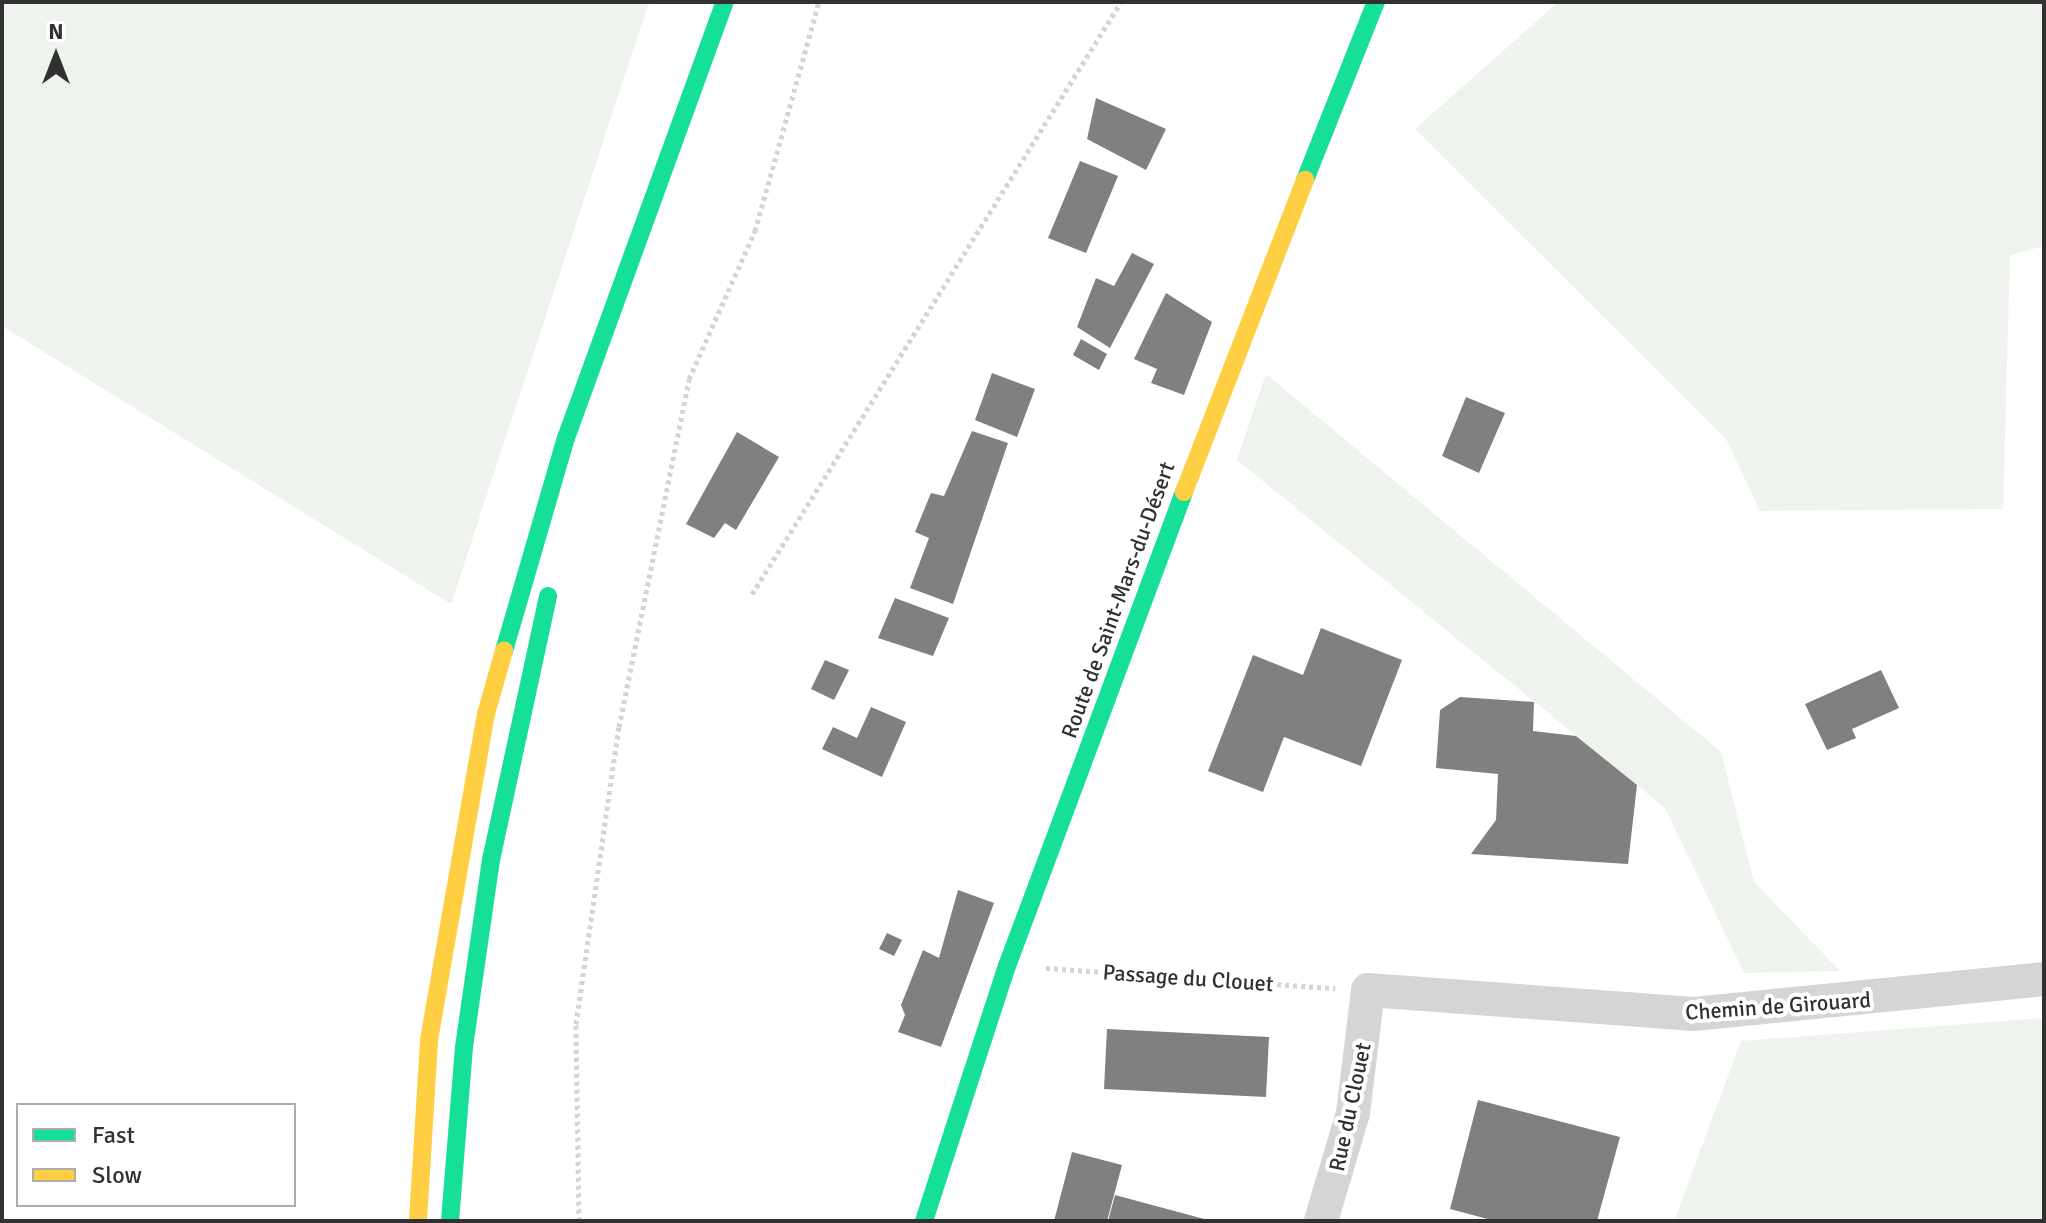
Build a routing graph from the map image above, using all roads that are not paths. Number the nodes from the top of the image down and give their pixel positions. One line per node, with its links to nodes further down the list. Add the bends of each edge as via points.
1 (725, 2): 3 (main road)
2 (1376, 2): 12 (main road, Route de Saint-Mars-du-Désert, via 1243,334 1007,966)
3 (597, 367): 4 (main road); 8 (main road, via 547,499 472,781)
4 (572, 493)
5 (554, 570): 11 (main road, via 491,860 464,1047)
6 (2044, 979): 7 (street, Chemin de Girouard, via 1694,1014)
7 (1368, 990): 13 (street, Rue du Clouet, via 1353,1113)
8 (429, 1040): 9 (main road, via 407,1117); 10 (main road)
9 (399, 1221)
10 (418, 1221)
11 (450, 1221)
12 (924, 1221)
13 (1321, 1221)

